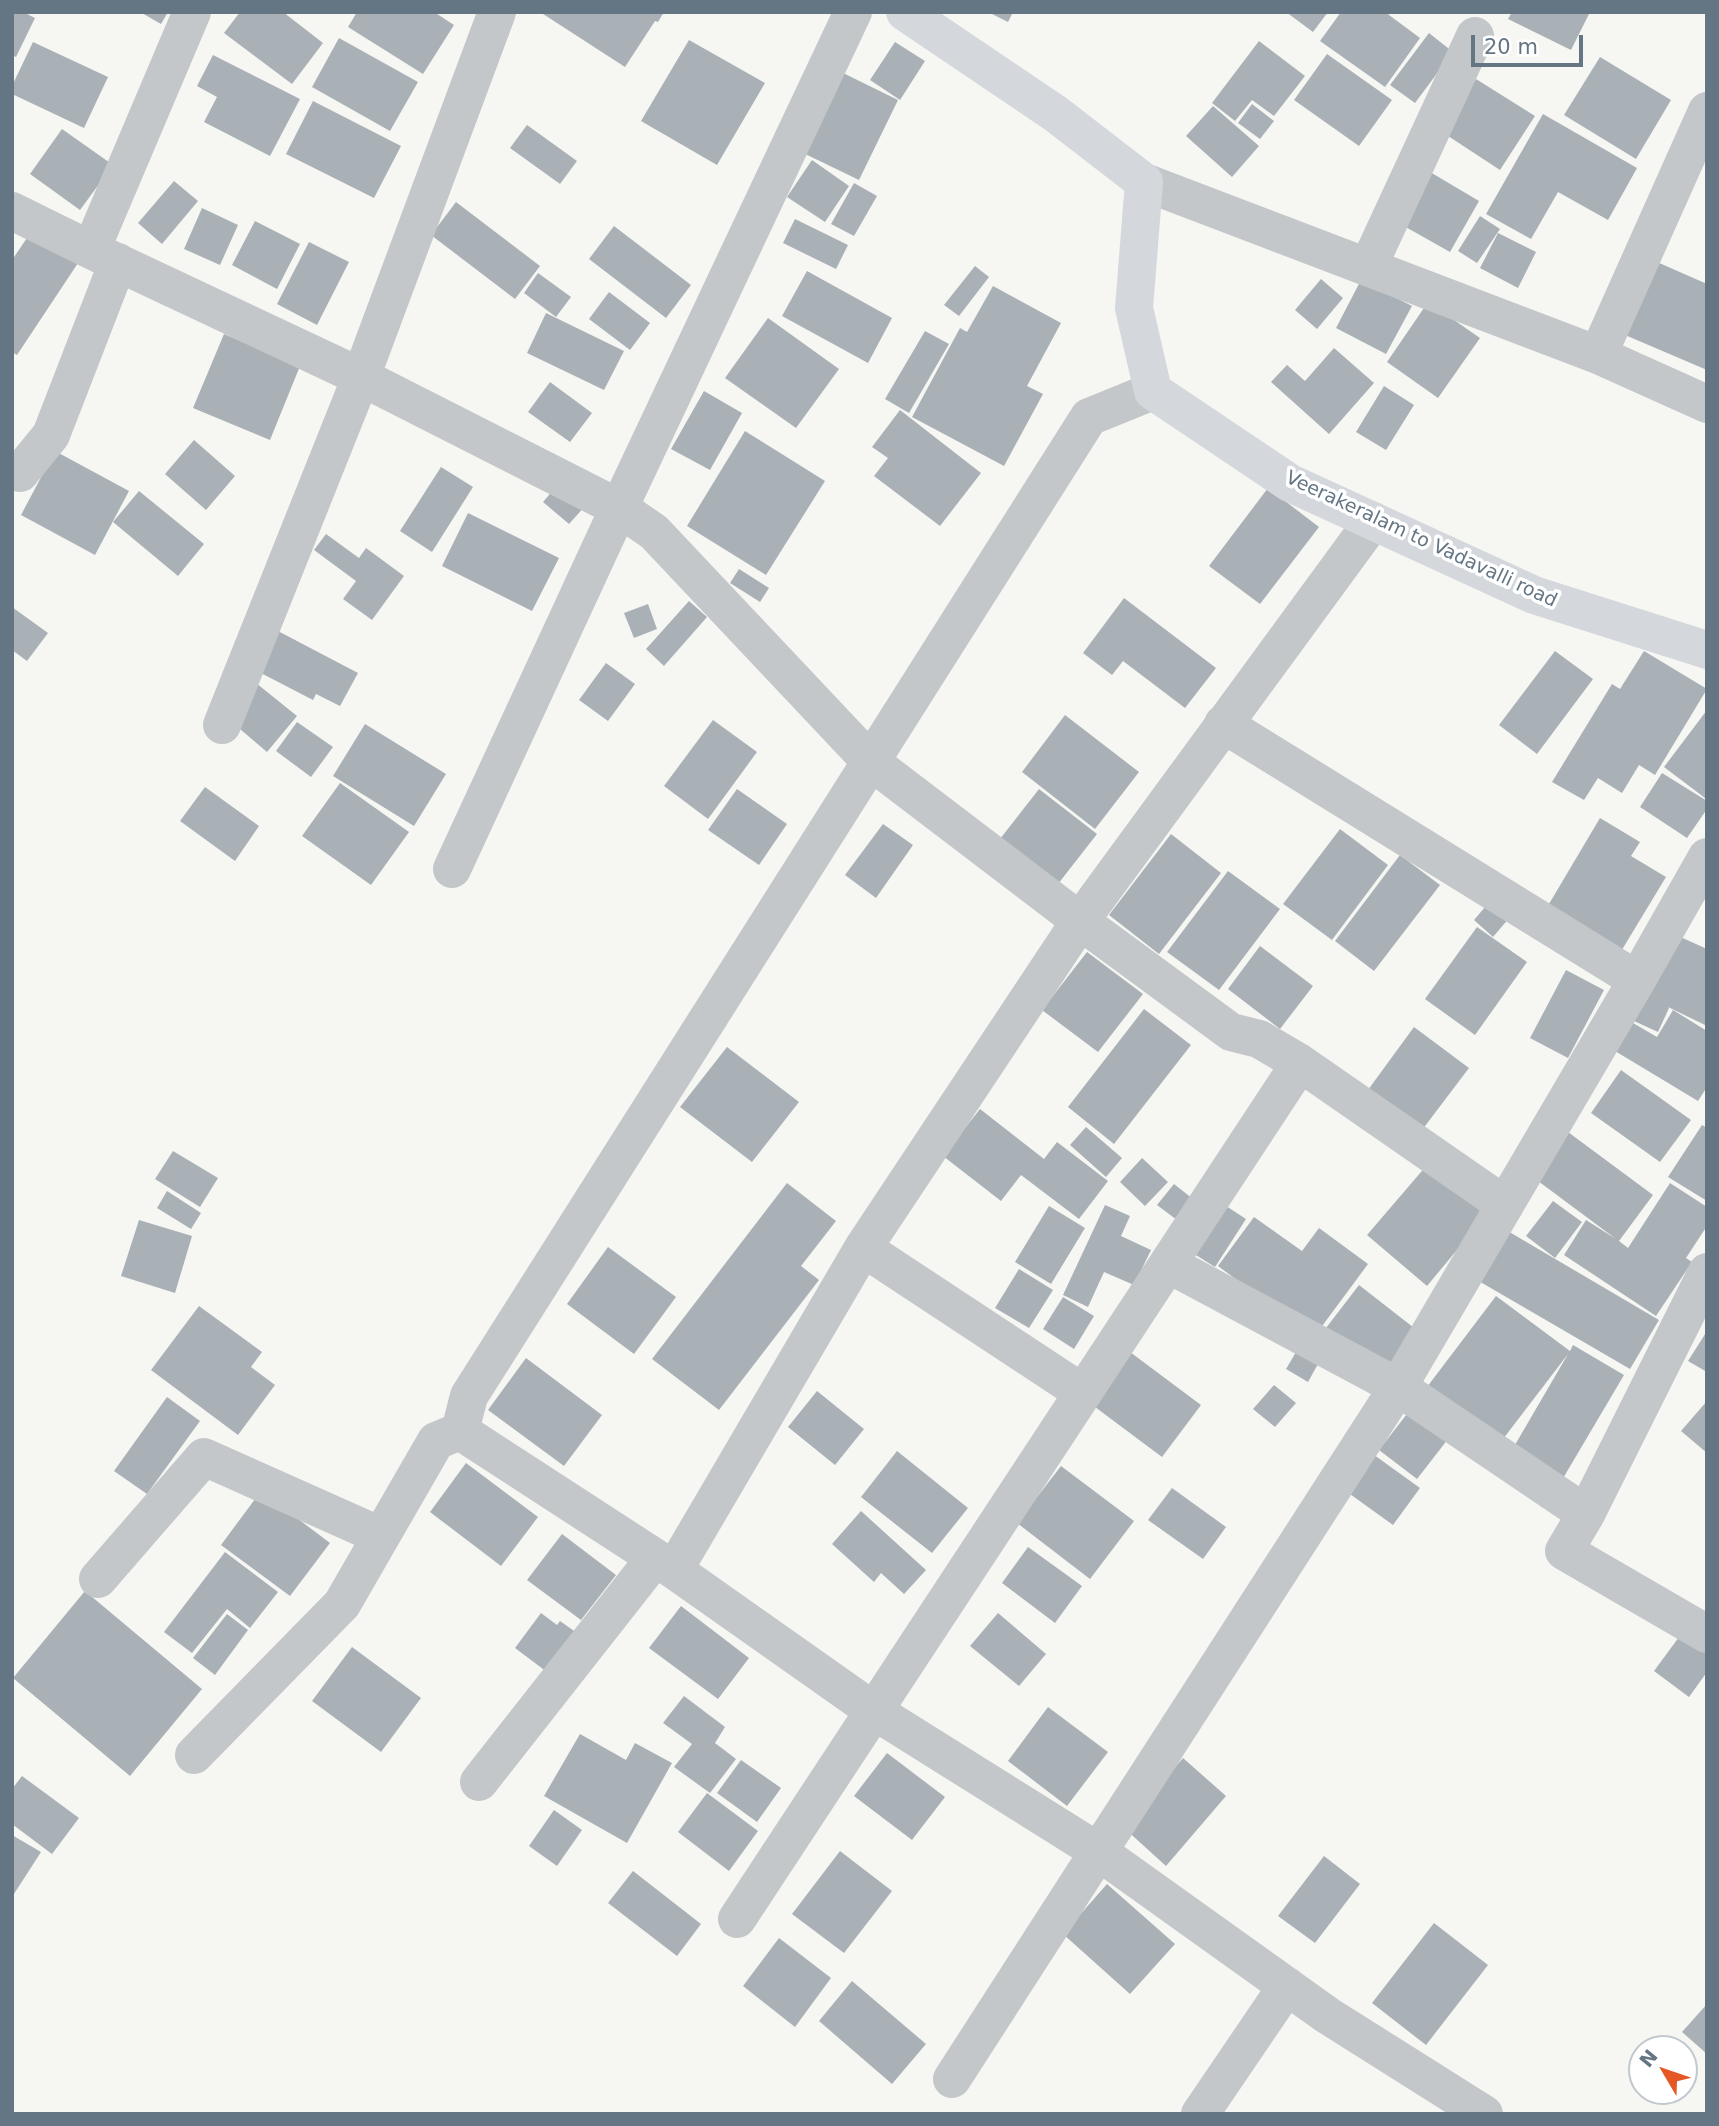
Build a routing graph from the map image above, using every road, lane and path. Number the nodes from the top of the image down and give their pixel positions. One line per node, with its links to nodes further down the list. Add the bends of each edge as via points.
1 (192, 12): 9 (street)
2 (497, 12): 12 (street)
3 (853, 12): 16 (street)
4 (905, 12): 7 (street, via 1056,114)
5 (1475, 36): 10 (street)
6 (1707, 111): 11 (street)
7 (1144, 182): 10 (street); 13 (street, via 1134,308)
8 (12, 211): 9 (street)
9 (105, 256): 12 (street); 15 (street, via 51,435 20,473)
10 (1368, 267): 11 (street)
11 (1598, 355): 14 (street)
12 (361, 377): 16 (street); 20 (street)
13 (1153, 391): 17 (street, Veerakeralam to Vadavalli road, via 1290,483); 21 (street, via 1089,417)
14 (1707, 404)
15 (12, 470)
16 (619, 508): 21 (street, via 653,532); 23 (street)
17 (1373, 521): 18 (street, Veerakeralam to Vadavalli road, via 1534,595); 19 (street)
18 (1707, 650)
19 (1223, 724): 24 (street); 25 (street)
20 (222, 725)
21 (870, 761): 24 (street); 33 (street, via 469,1395)
22 (1707, 857): 25 (street)
23 (452, 869)
24 (1080, 921): 26 (street, via 1231,1032 1259,1039); 28 (street)
25 (1637, 980): 27 (street)
26 (1300, 1063): 27 (street); 29 (street)
27 (1505, 1205): 31 (street)
28 (863, 1248): 32 (street); 36 (street)
29 (1168, 1264): 31 (street); 32 (street)
30 (1706, 1274): 34 (street)
31 (1398, 1387): 34 (street); 42 (street)
32 (1083, 1393): 39 (street)
33 (460, 1431): 35 (street, via 436,1441); 36 (street)
34 (1586, 1514): 38 (street, via 1564,1551)
35 (381, 1536): 37 (street, via 204,1457); 40 (street, via 342,1604)
36 (664, 1564): 39 (street); 41 (street)
37 (97, 1579)
38 (1707, 1634)
39 (874, 1711): 42 (street); 43 (street)
40 (194, 1755)
41 (479, 1782)
42 (1099, 1852): 44 (street); 45 (street)
43 (737, 1919)
44 (1287, 1986): 46 (street); 47 (street)
45 (952, 2079)
46 (1200, 2114)
47 (1485, 2114)

